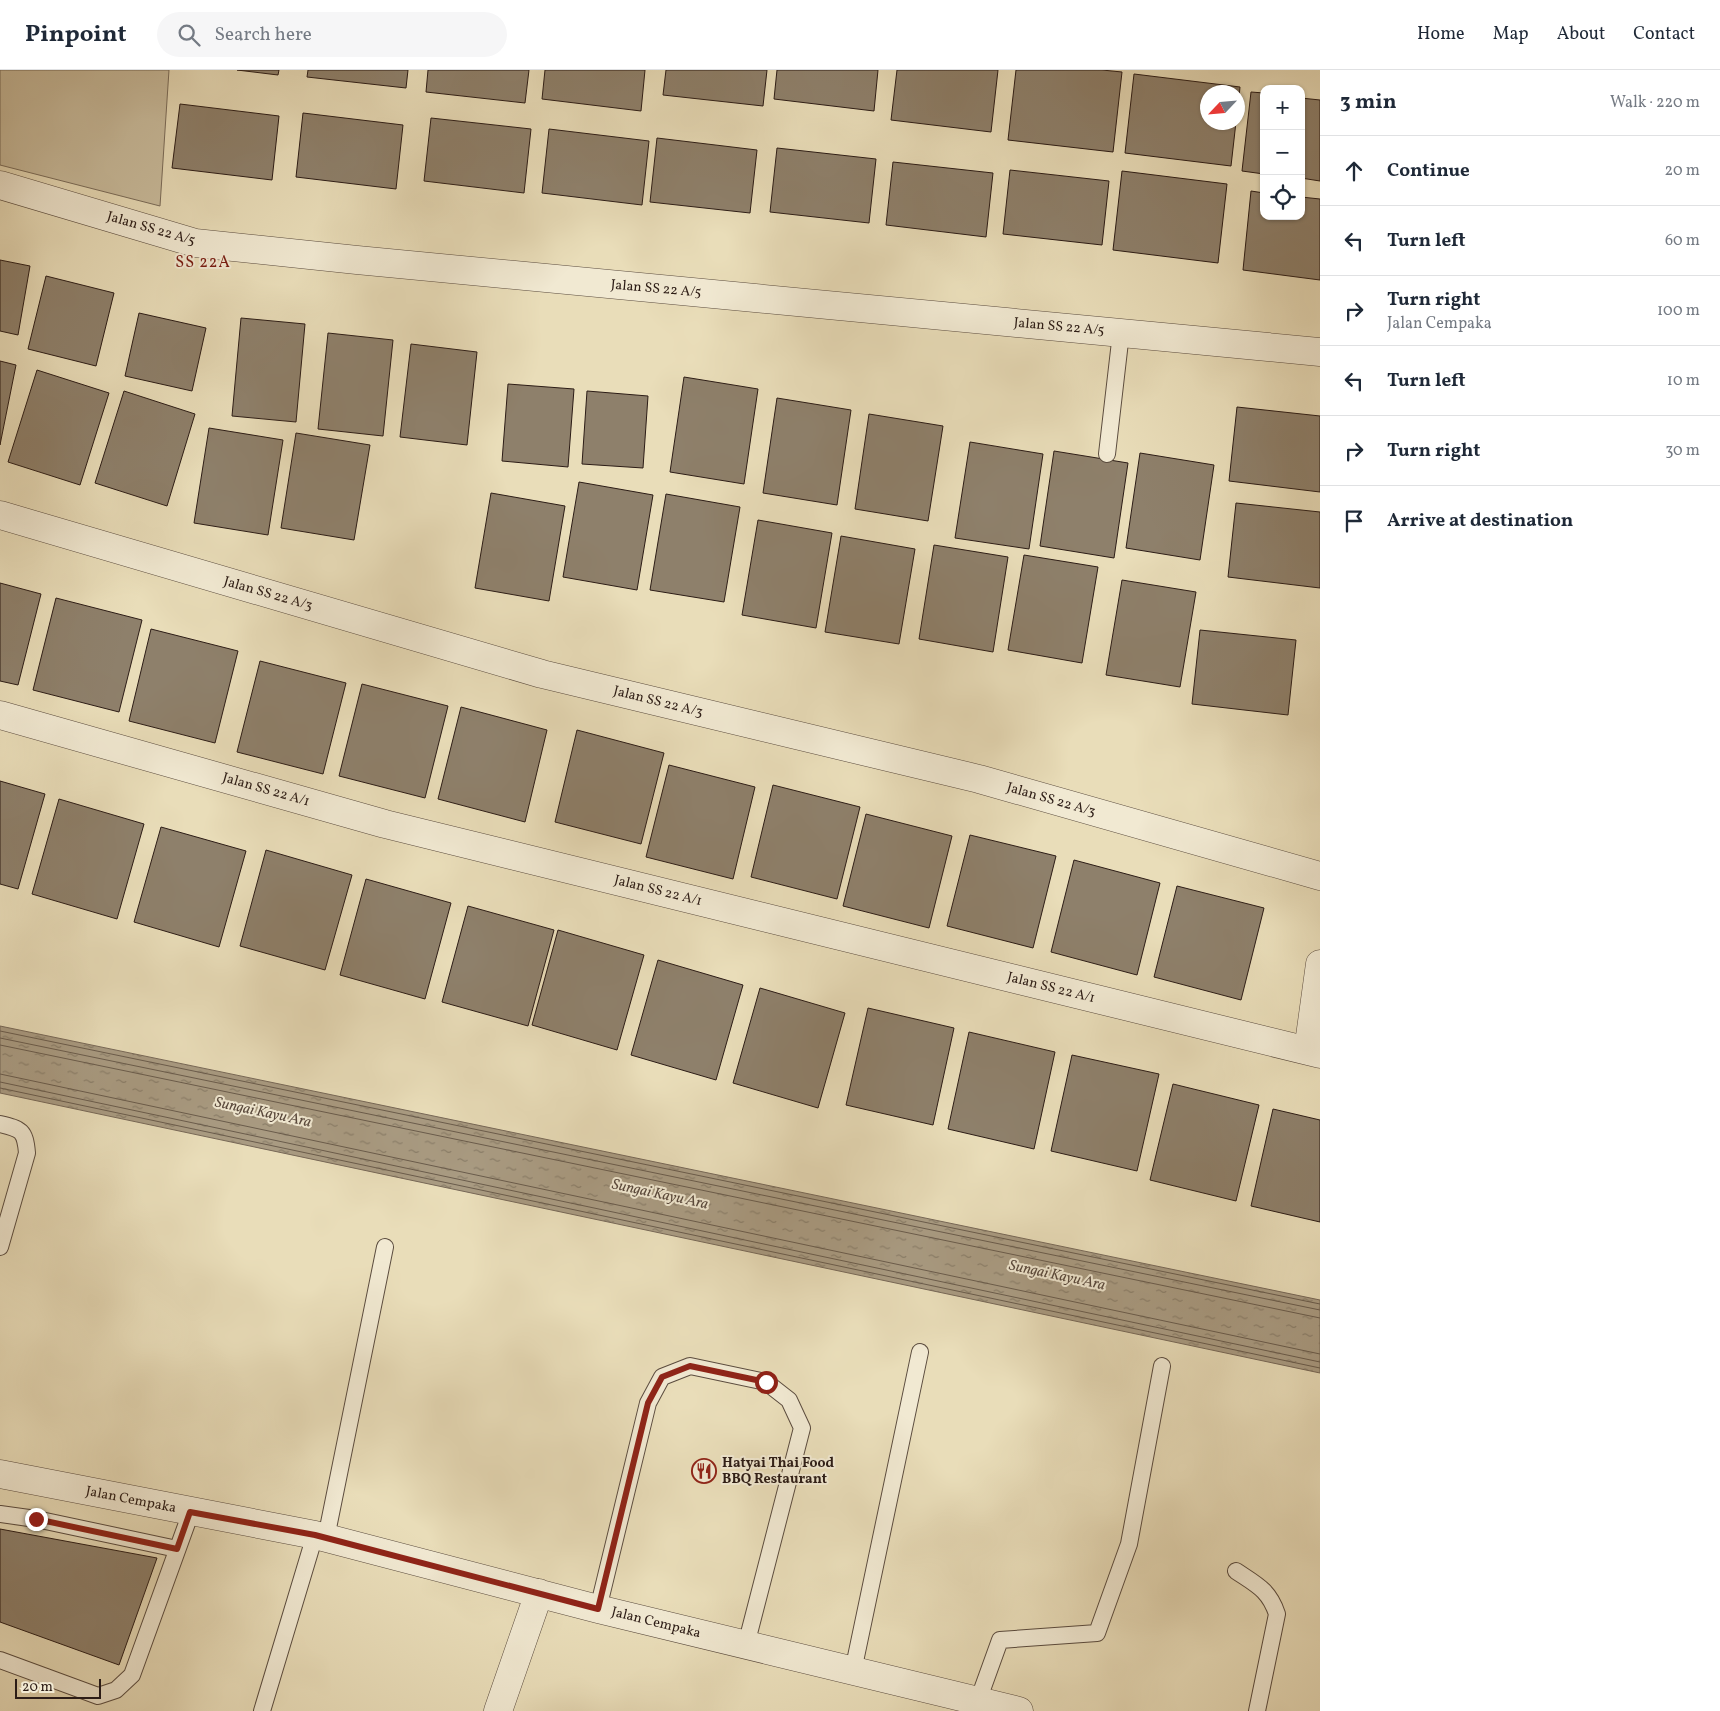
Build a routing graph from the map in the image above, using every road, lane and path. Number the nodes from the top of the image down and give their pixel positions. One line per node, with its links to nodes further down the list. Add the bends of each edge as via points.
1 (0, 185): 2 (street, Jalan SS 22 A/5, via 195,243)
2 (1121, 333): 3 (street, Jalan SS 22 A/5); 4 (lane)
3 (1320, 352)
4 (1107, 454)
5 (0, 515): 7 (street, Jalan SS 22 A/3, via 542,674 979,779)
6 (0, 715): 9 (street, Jalan SS 22 A/1, via 385,824)
7 (1320, 876)
8 (1320, 964): 9 (street)
9 (1314, 1053)
10 (0, 1124): 12 (lane, via 18,1128 26,1137 27,1153)
11 (385, 1247): 18 (lane)
12 (0, 1248)
13 (920, 1352): 25 (lane)
14 (1162, 1366): 26 (lane, via 1129,1544 1098,1633 1000,1640)
15 (0, 1474): 16 (street, Jalan Cempaka)
16 (190, 1512): 18 (street, Jalan Cempaka); 19 (lane)
17 (0, 1514): 19 (lane)
18 (321, 1537): 21 (street, Jalan Cempaka); 27 (lane)
19 (177, 1549): 24 (lane, via 132,1675 116,1690 98,1696)
20 (1236, 1571): 30 (lane, via 1265,1590 1277,1614)
21 (539, 1593): 22 (street, Jalan Cempaka); 28 (street)
22 (598, 1609): 23 (street, Jalan Cempaka); 23 (lane, via 648,1403 662,1377 690,1366 766,1382 789,1400 802,1428)
23 (746, 1645): 25 (street, Jalan Cempaka)
24 (0, 1660)
25 (853, 1671): 26 (street, Jalan Cempaka)
26 (978, 1701): 29 (street, Jalan Cempaka)
27 (262, 1711)
28 (498, 1711)
29 (1019, 1711)
30 (1257, 1711)

